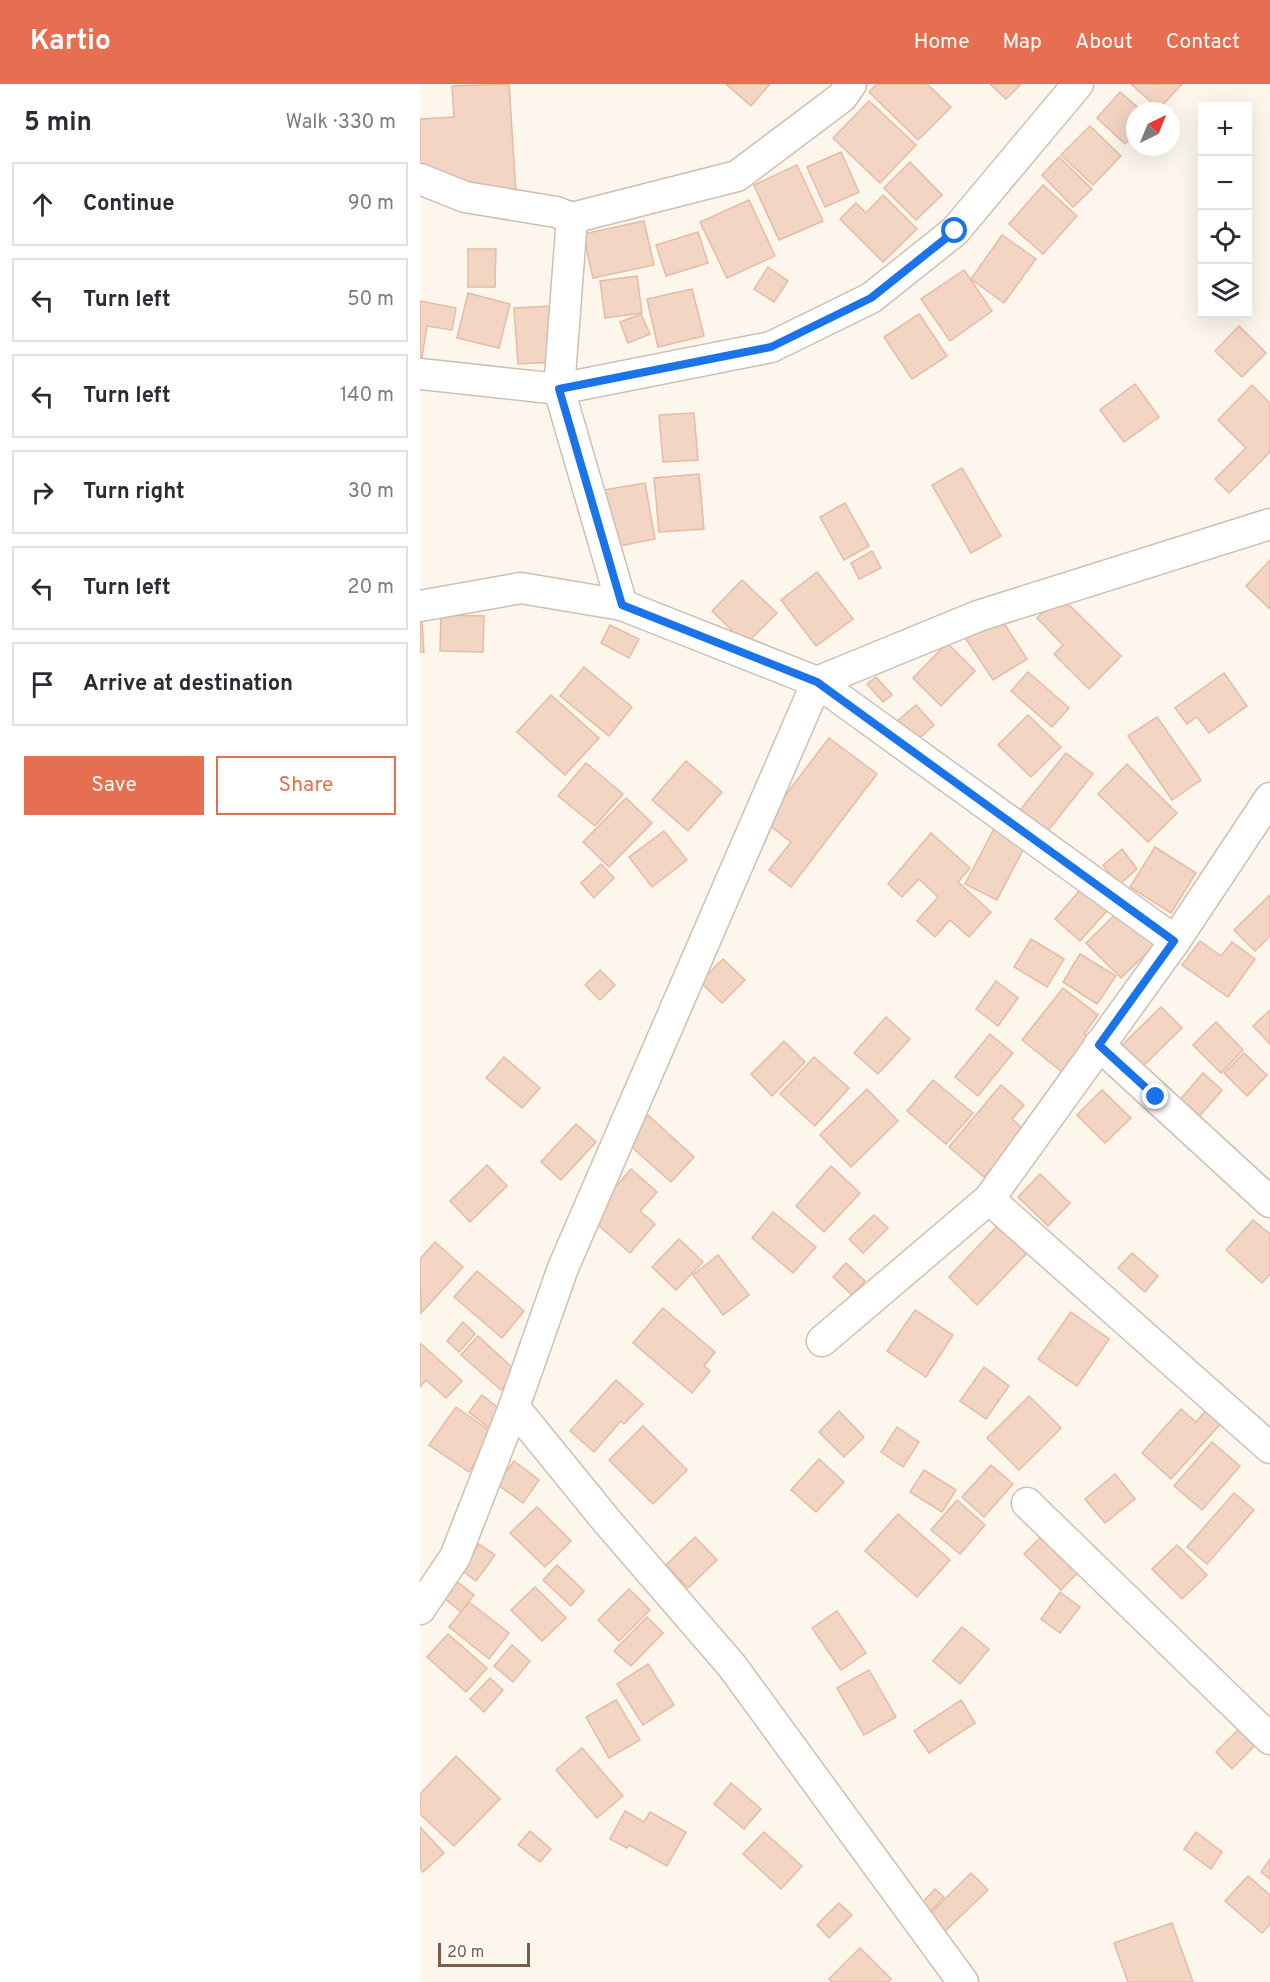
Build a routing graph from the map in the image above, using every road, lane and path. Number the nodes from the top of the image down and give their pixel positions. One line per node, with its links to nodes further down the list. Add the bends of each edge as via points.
1 (851, 84): 4 (street, via 842,97 737,176)
2 (1078, 84): 6 (street, via 955,231 871,298 771,347)
3 (420, 179): 4 (street, via 465,197 556,212)
4 (572, 219): 6 (street)
5 (420, 374): 6 (street)
6 (559, 389): 8 (street)
7 (1270, 524): 10 (street, via 978,616)
8 (622, 605): 9 (street, via 521,588); 10 (street)
9 (420, 606)
10 (817, 682): 12 (street); 17 (street, via 563,1268)
11 (1270, 798): 12 (street)
12 (1174, 941): 13 (street)
13 (1099, 1045): 14 (street); 15 (street)
14 (989, 1199): 16 (street); 18 (street)
15 (1270, 1202)
16 (822, 1341)
17 (514, 1407): 20 (street, via 455,1557); 22 (street, via 732,1666)
18 (1270, 1449)
19 (1027, 1503): 21 (street)
20 (420, 1609)
21 (1270, 1739)
22 (963, 1982)

